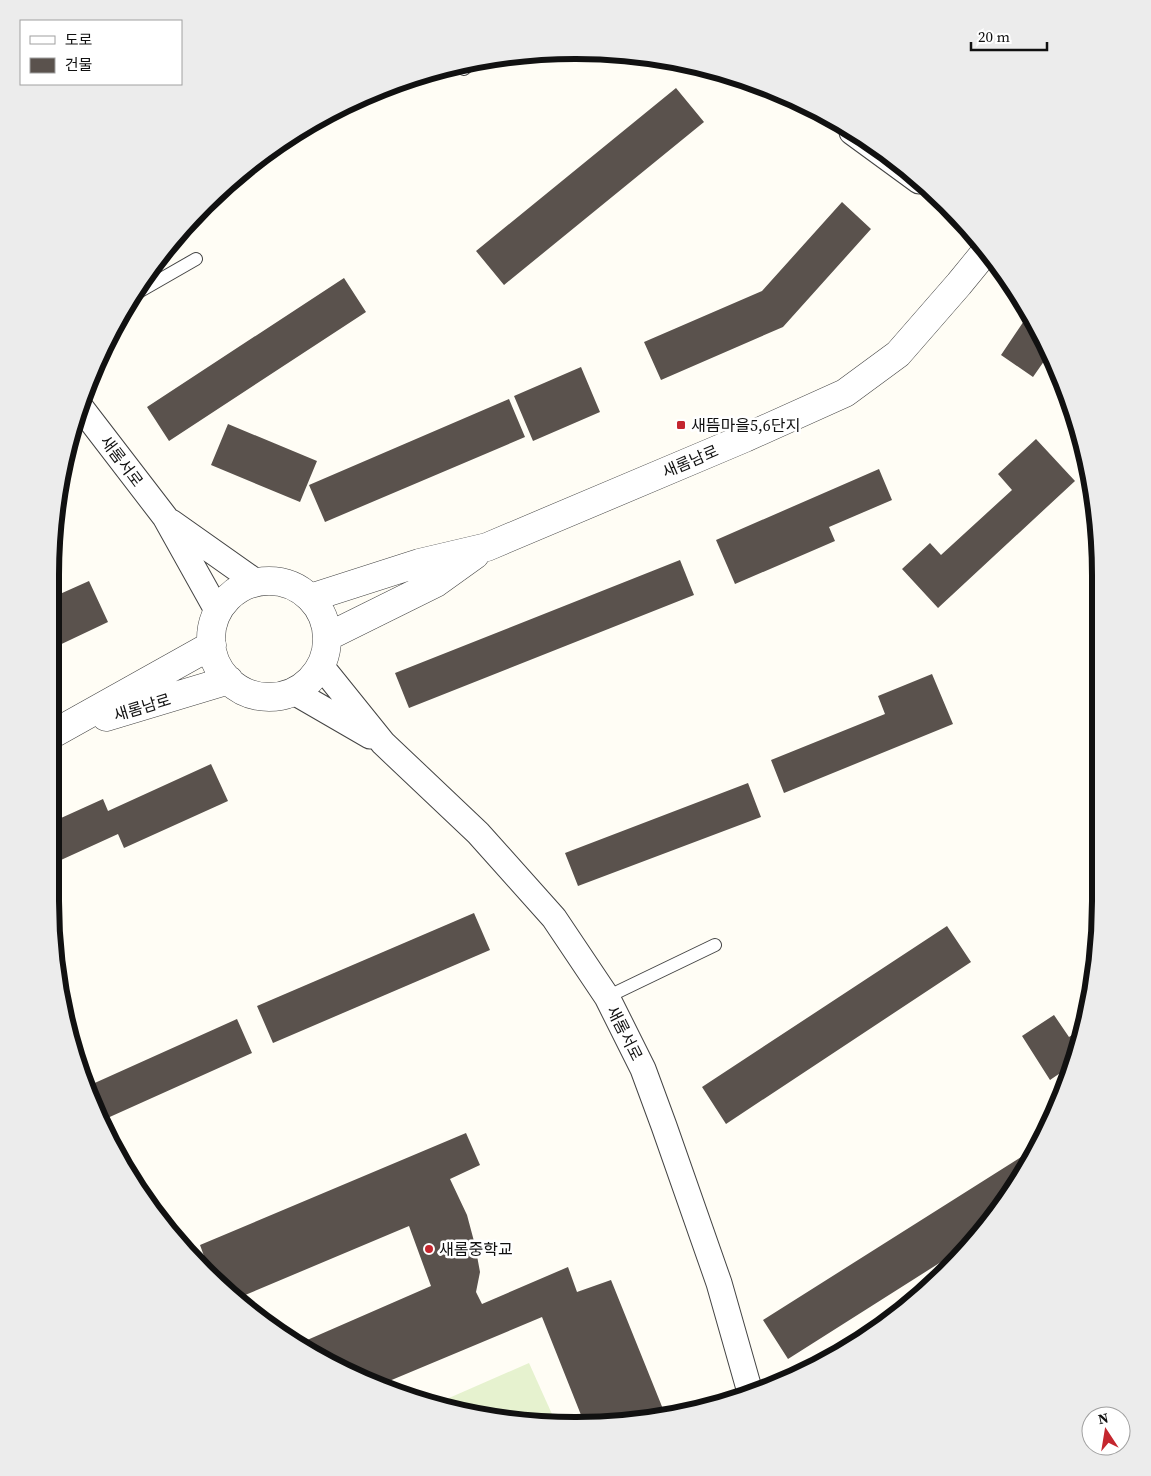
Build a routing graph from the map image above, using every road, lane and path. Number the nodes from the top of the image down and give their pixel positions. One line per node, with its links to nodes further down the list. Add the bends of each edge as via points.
1 (981, 256): 6 (street, 새롬남로, via 898,354 845,393)
2 (196, 259): 3 (lane)
3 (146, 287)
4 (85, 413): 5 (street, 새롬서로)
5 (164, 517): 7 (street); 9 (street)
6 (487, 547): 8 (street, 새롬남로, via 419,563); 10 (street, 새롬남로, via 436,583)
7 (256, 582): 8 (street, via 276,581 294,587); 9 (street, via 227,599)
8 (310, 598): 10 (street, via 319,609)
9 (218, 612): 11 (street, via 212,628)
10 (327, 637): 12 (street)
11 (212, 645): 13 (street, via 217,664); 15 (street, 새롬남로)
12 (321, 666): 14 (street); 17 (street)
13 (229, 680): 14 (street, via 243,691 259,696 277,697); 16 (street, 새롬남로)
14 (294, 692): 17 (street)
15 (59, 731)
16 (59, 732)
17 (383, 743): 19 (street, 새롬서로, via 478,833 554,918)
18 (715, 945): 19 (lane)
19 (606, 997): 20 (street, 새롬서로, via 643,1070 664,1126 719,1283)
20 (749, 1387)

